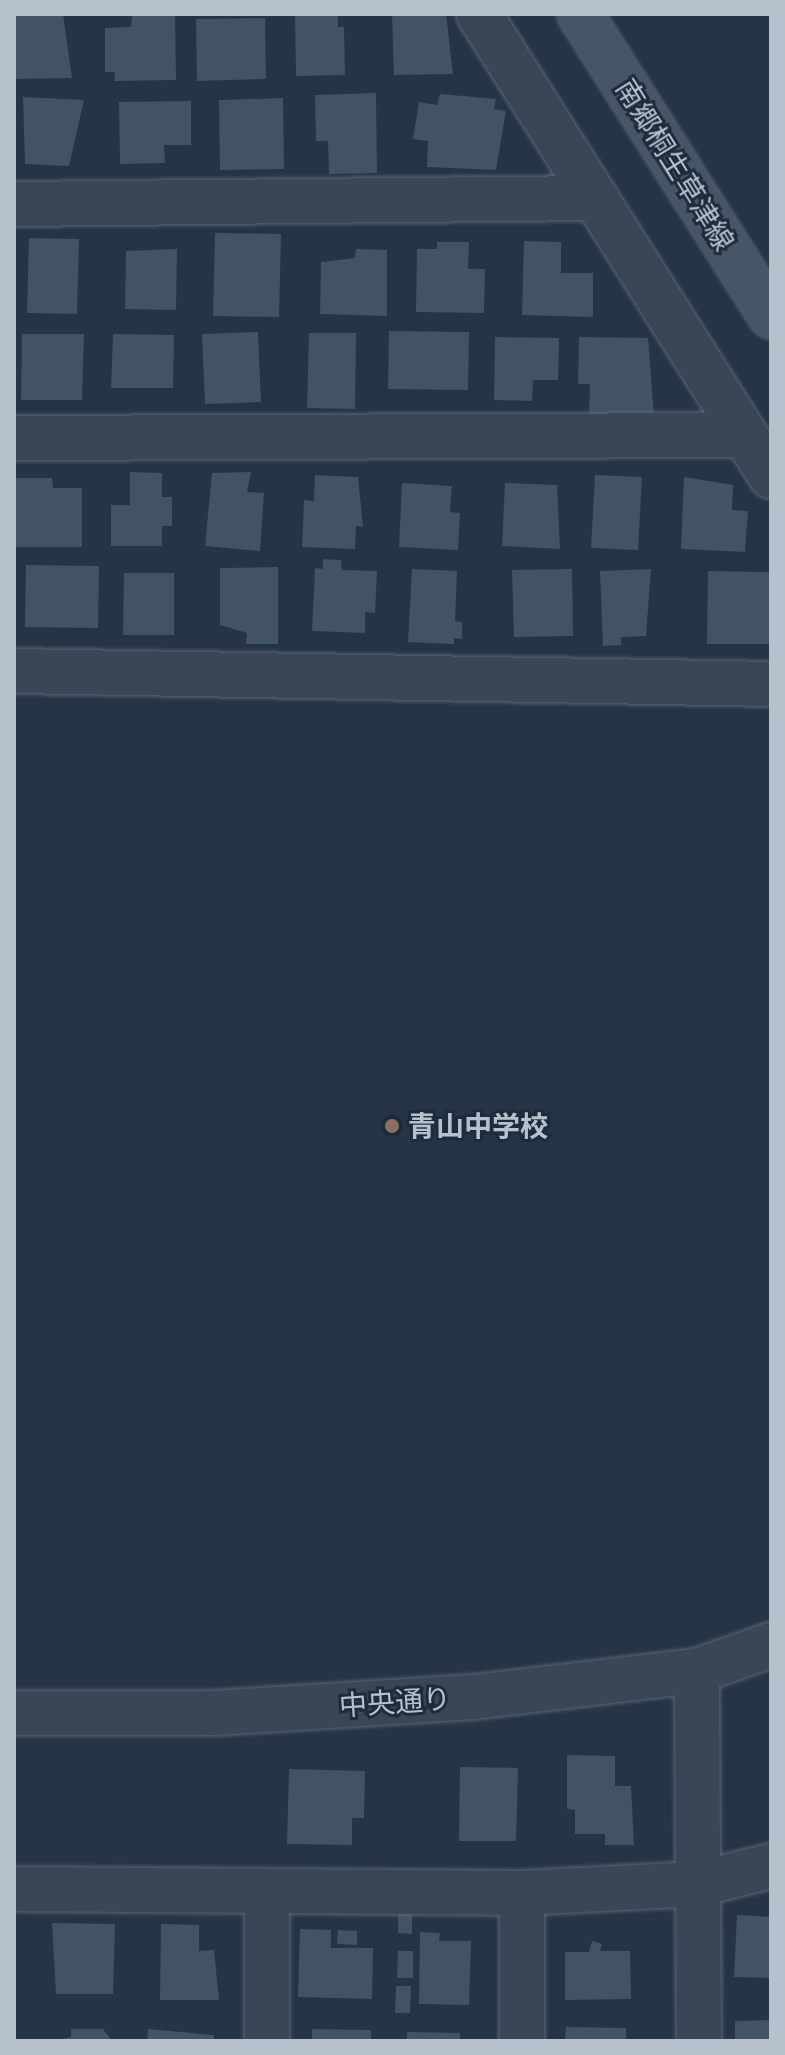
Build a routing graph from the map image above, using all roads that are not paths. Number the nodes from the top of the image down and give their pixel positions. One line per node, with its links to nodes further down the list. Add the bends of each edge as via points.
1 (479, 14): 3 (street)
2 (580, 14): 5 (main road, 南郷桐生草津線)
3 (595, 198): 4 (street); 6 (street)
4 (14, 204)
5 (771, 316)
6 (745, 435): 7 (street); 8 (street)
7 (14, 438)
8 (771, 476)
9 (14, 671): 10 (street)
10 (771, 684)
11 (771, 1645): 12 (street, 中央通り)
12 (697, 1671): 13 (street, 中央通り, via 474,1697 228,1712); 15 (street)
13 (14, 1713)
14 (771, 1866): 15 (street)
15 (698, 1884): 18 (street); 21 (street)
16 (14, 1889): 17 (street)
17 (267, 1893): 18 (street); 19 (street)
18 (522, 1893): 20 (street)
19 (267, 2041)
20 (522, 2041)
21 (699, 2041)

